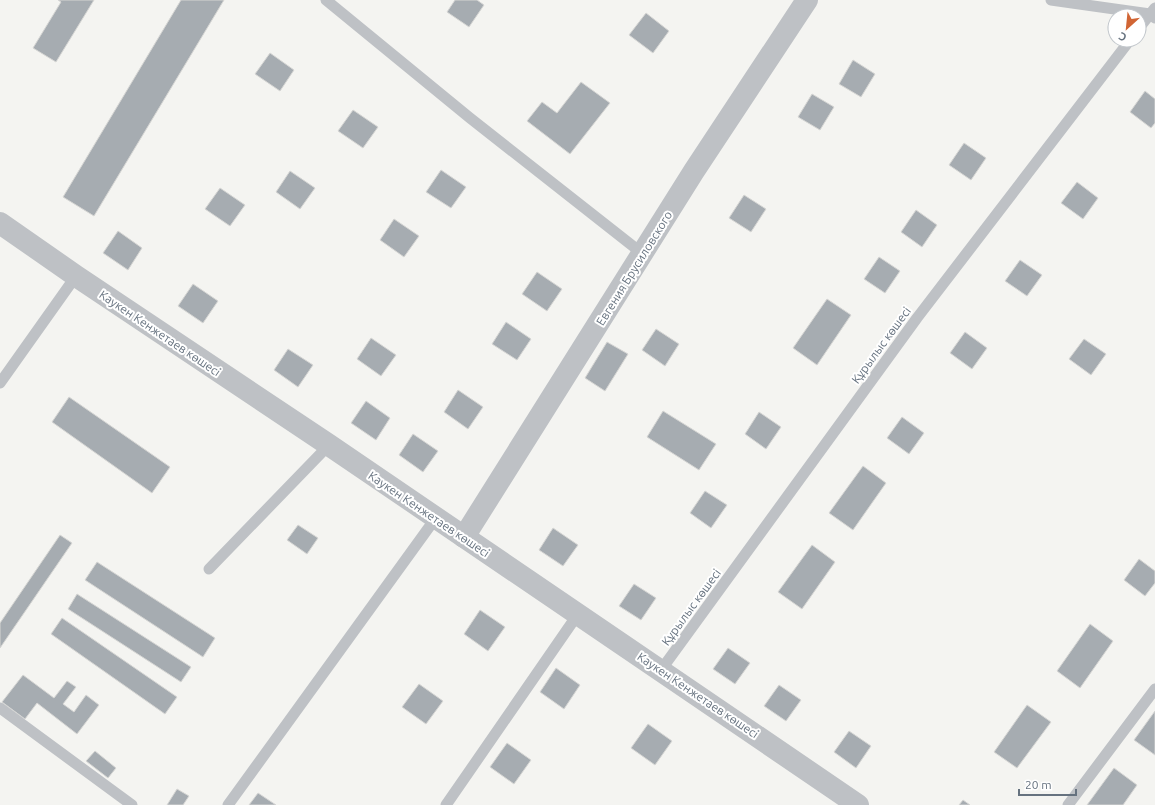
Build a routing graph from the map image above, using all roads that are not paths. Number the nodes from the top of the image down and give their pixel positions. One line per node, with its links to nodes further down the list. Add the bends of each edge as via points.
1 (326, 0): 7 (lane, via 470,118)
2 (1051, 0): 4 (lane)
3 (799, 3): 7 (street, Евгения Брусиловского)
4 (1153, 14)
5 (1124, 48): 15 (lane, Құрылыс көшесі, via 917,318)
6 (0, 223): 8 (street, Каукен Кенжетаев көшесі)
7 (643, 254): 12 (street, Евгения Брусиловского)
8 (76, 276): 9 (lane); 10 (street, Каукен Кенжетаев көшесі)
9 (0, 383)
10 (329, 445): 11 (street, Каукен Кенжетаев көшесі); 13 (lane)
11 (435, 519): 12 (street, Каукен Кенжетаев көшесі); 19 (lane)
12 (464, 537): 14 (street, Каукен Кенжетаев көшесі)
13 (209, 569)
14 (578, 614): 15 (street, Каукен Кенжетаев көшесі); 20 (lane)
15 (661, 670): 21 (street, Каукен Кенжетаев көшесі)
16 (1155, 689): 22 (lane)
17 (0, 708): 18 (lane)
18 (132, 805)
19 (228, 805)
20 (446, 805)
21 (858, 805)
22 (1068, 805)

